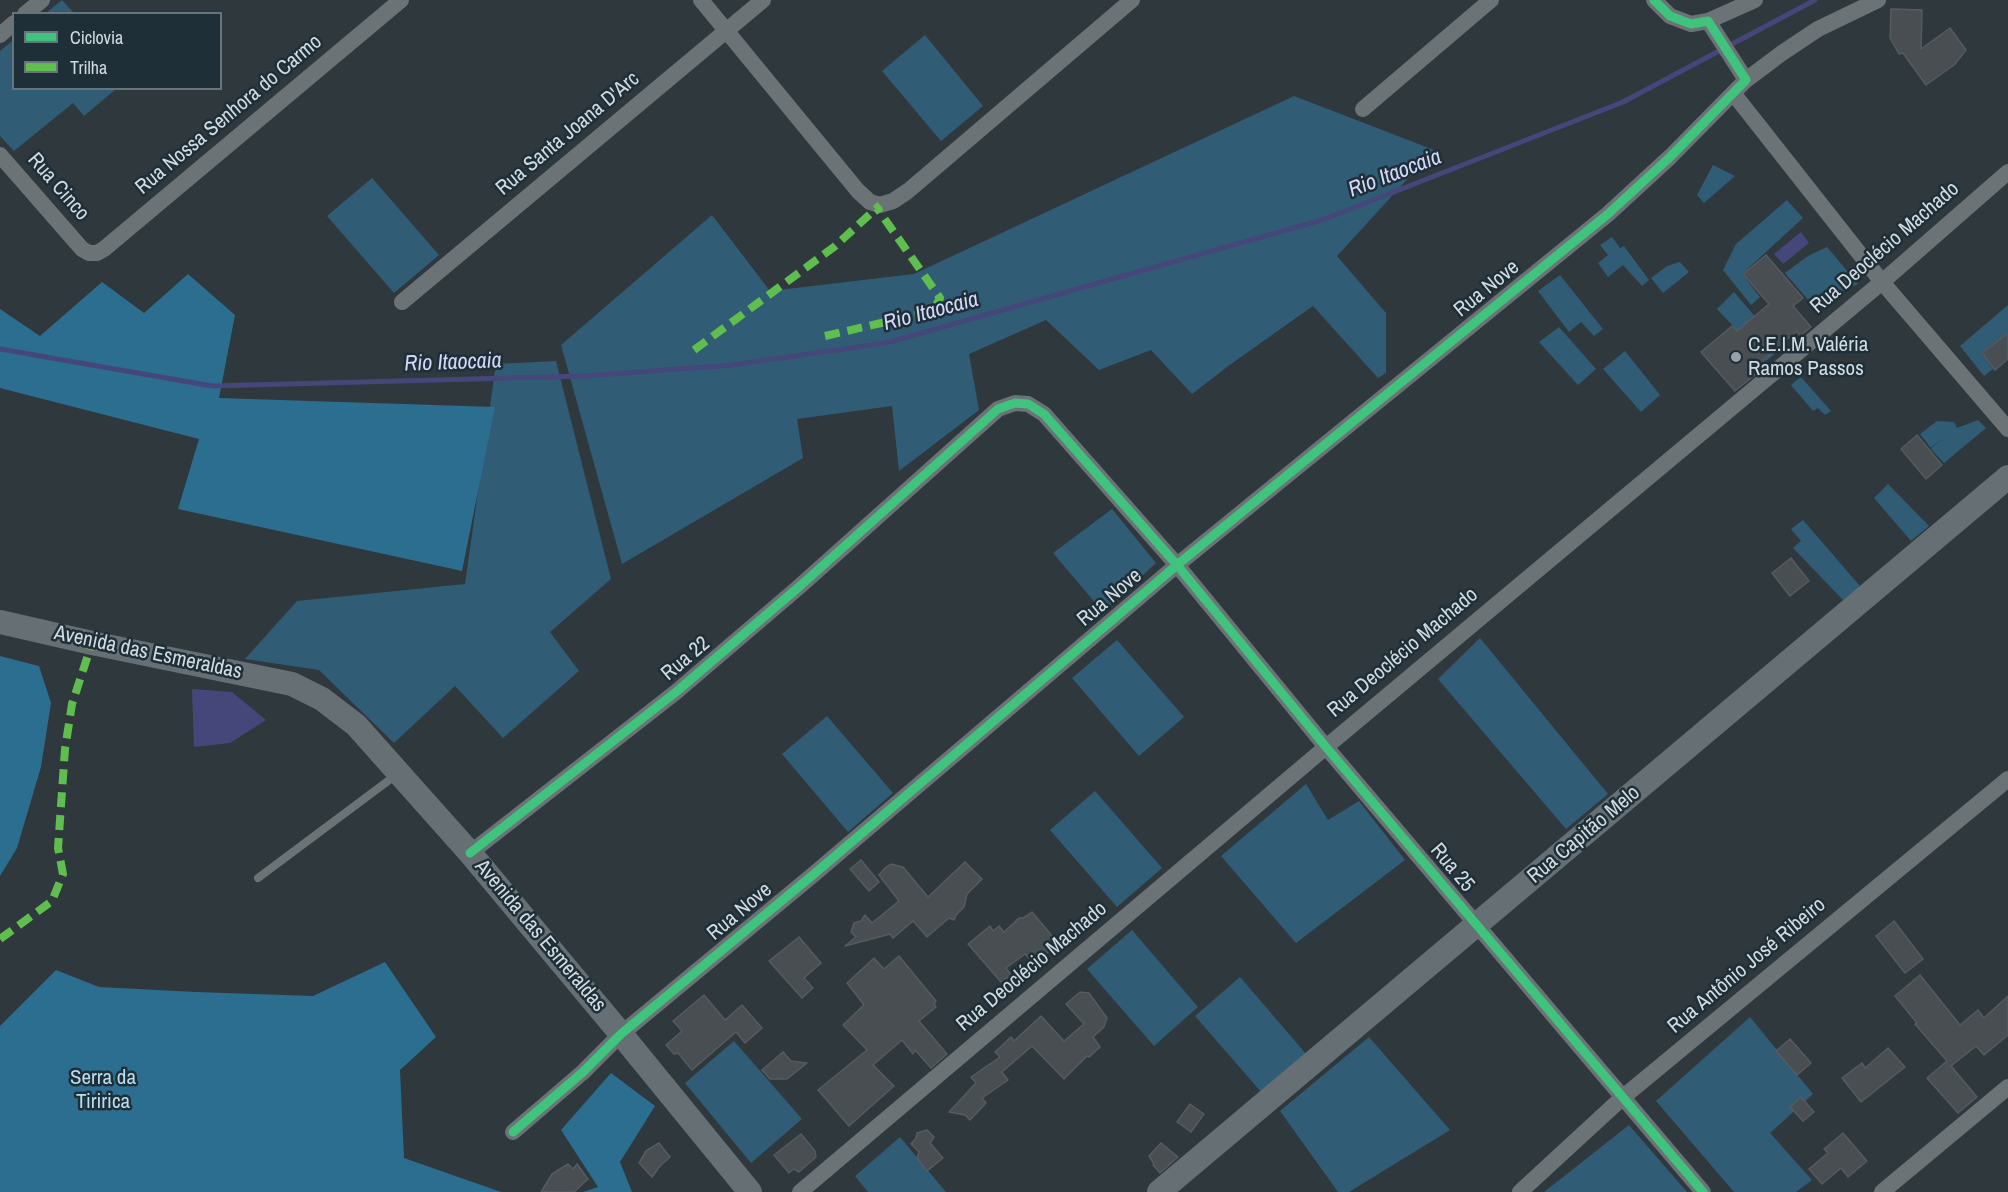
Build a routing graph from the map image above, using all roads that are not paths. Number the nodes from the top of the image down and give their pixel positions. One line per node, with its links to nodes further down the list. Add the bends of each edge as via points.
1 (42, 0): 10 (street)
2 (401, 0): 20 (street, Rua Nossa Senhora do Carmo, via 105,249 89,253)
3 (700, 0): 13 (street)
4 (763, 0): 13 (street, Rua Santa Joana D'Arc)
5 (1132, 0): 13 (street, via 908,190 880,205 858,191)
6 (1491, 0): 17 (street)
7 (1654, 0): 12 (street, via 1670,16)
8 (1755, 0): 12 (street)
9 (1878, 0): 15 (street, Rua Nove, via 1818,29)
10 (27, 12)
11 (12, 25): 14 (street)
12 (1713, 28): 15 (street)
13 (726, 31): 22 (street, Rua Santa Joana D'Arc)
14 (0, 34)
15 (1746, 80): 16 (street, Rua Nove)
16 (1733, 93): 21 (street); 25 (street, Rua Nove, via 1608,214)
17 (1363, 109)
18 (0, 155): 20 (street, Rua Cinco)
19 (2008, 172): 21 (street, Rua Deoclécio Machado)
20 (82, 249)
21 (1882, 282): 23 (street); 27 (street, Rua Deoclécio Machado)
22 (402, 302)
23 (2008, 429)
24 (2008, 477): 32 (main road, Rua Capitão Melo)
25 (1177, 565): 27 (street, Rua 25); 30 (street, Rua 22, via 1044,414 1028,404 1015,403 998,409 676,692); 33 (street, Rua Nove)
26 (0, 622): 28 (main road, Avenida das Esmeraldas, via 292,684 322,699 356,725)
27 (1326, 747): 32 (street, Rua 25); 38 (street, Rua Deoclécio Machado)
28 (398, 773): 30 (main road, Avenida das Esmeraldas); 31 (lane)
29 (2008, 779): 35 (street, Rua Antônio José Ribeiro)
30 (470, 853): 33 (main road, Avenida das Esmeraldas)
31 (258, 878)
32 (1477, 926): 35 (street, Rua 25); 39 (main road, Rua Capitão Melo)
33 (621, 1034): 36 (street, Rua Nove); 37 (main road, Avenida das Esmeraldas)
34 (2008, 1087): 42 (street)
35 (1622, 1098): 40 (street, Rua Antônio José Ribeiro); 41 (street, Rua 25)
36 (513, 1132)
37 (750, 1192)
38 (800, 1192)
39 (1159, 1192)
40 (1520, 1192)
41 (1703, 1192)
42 (1882, 1192)

